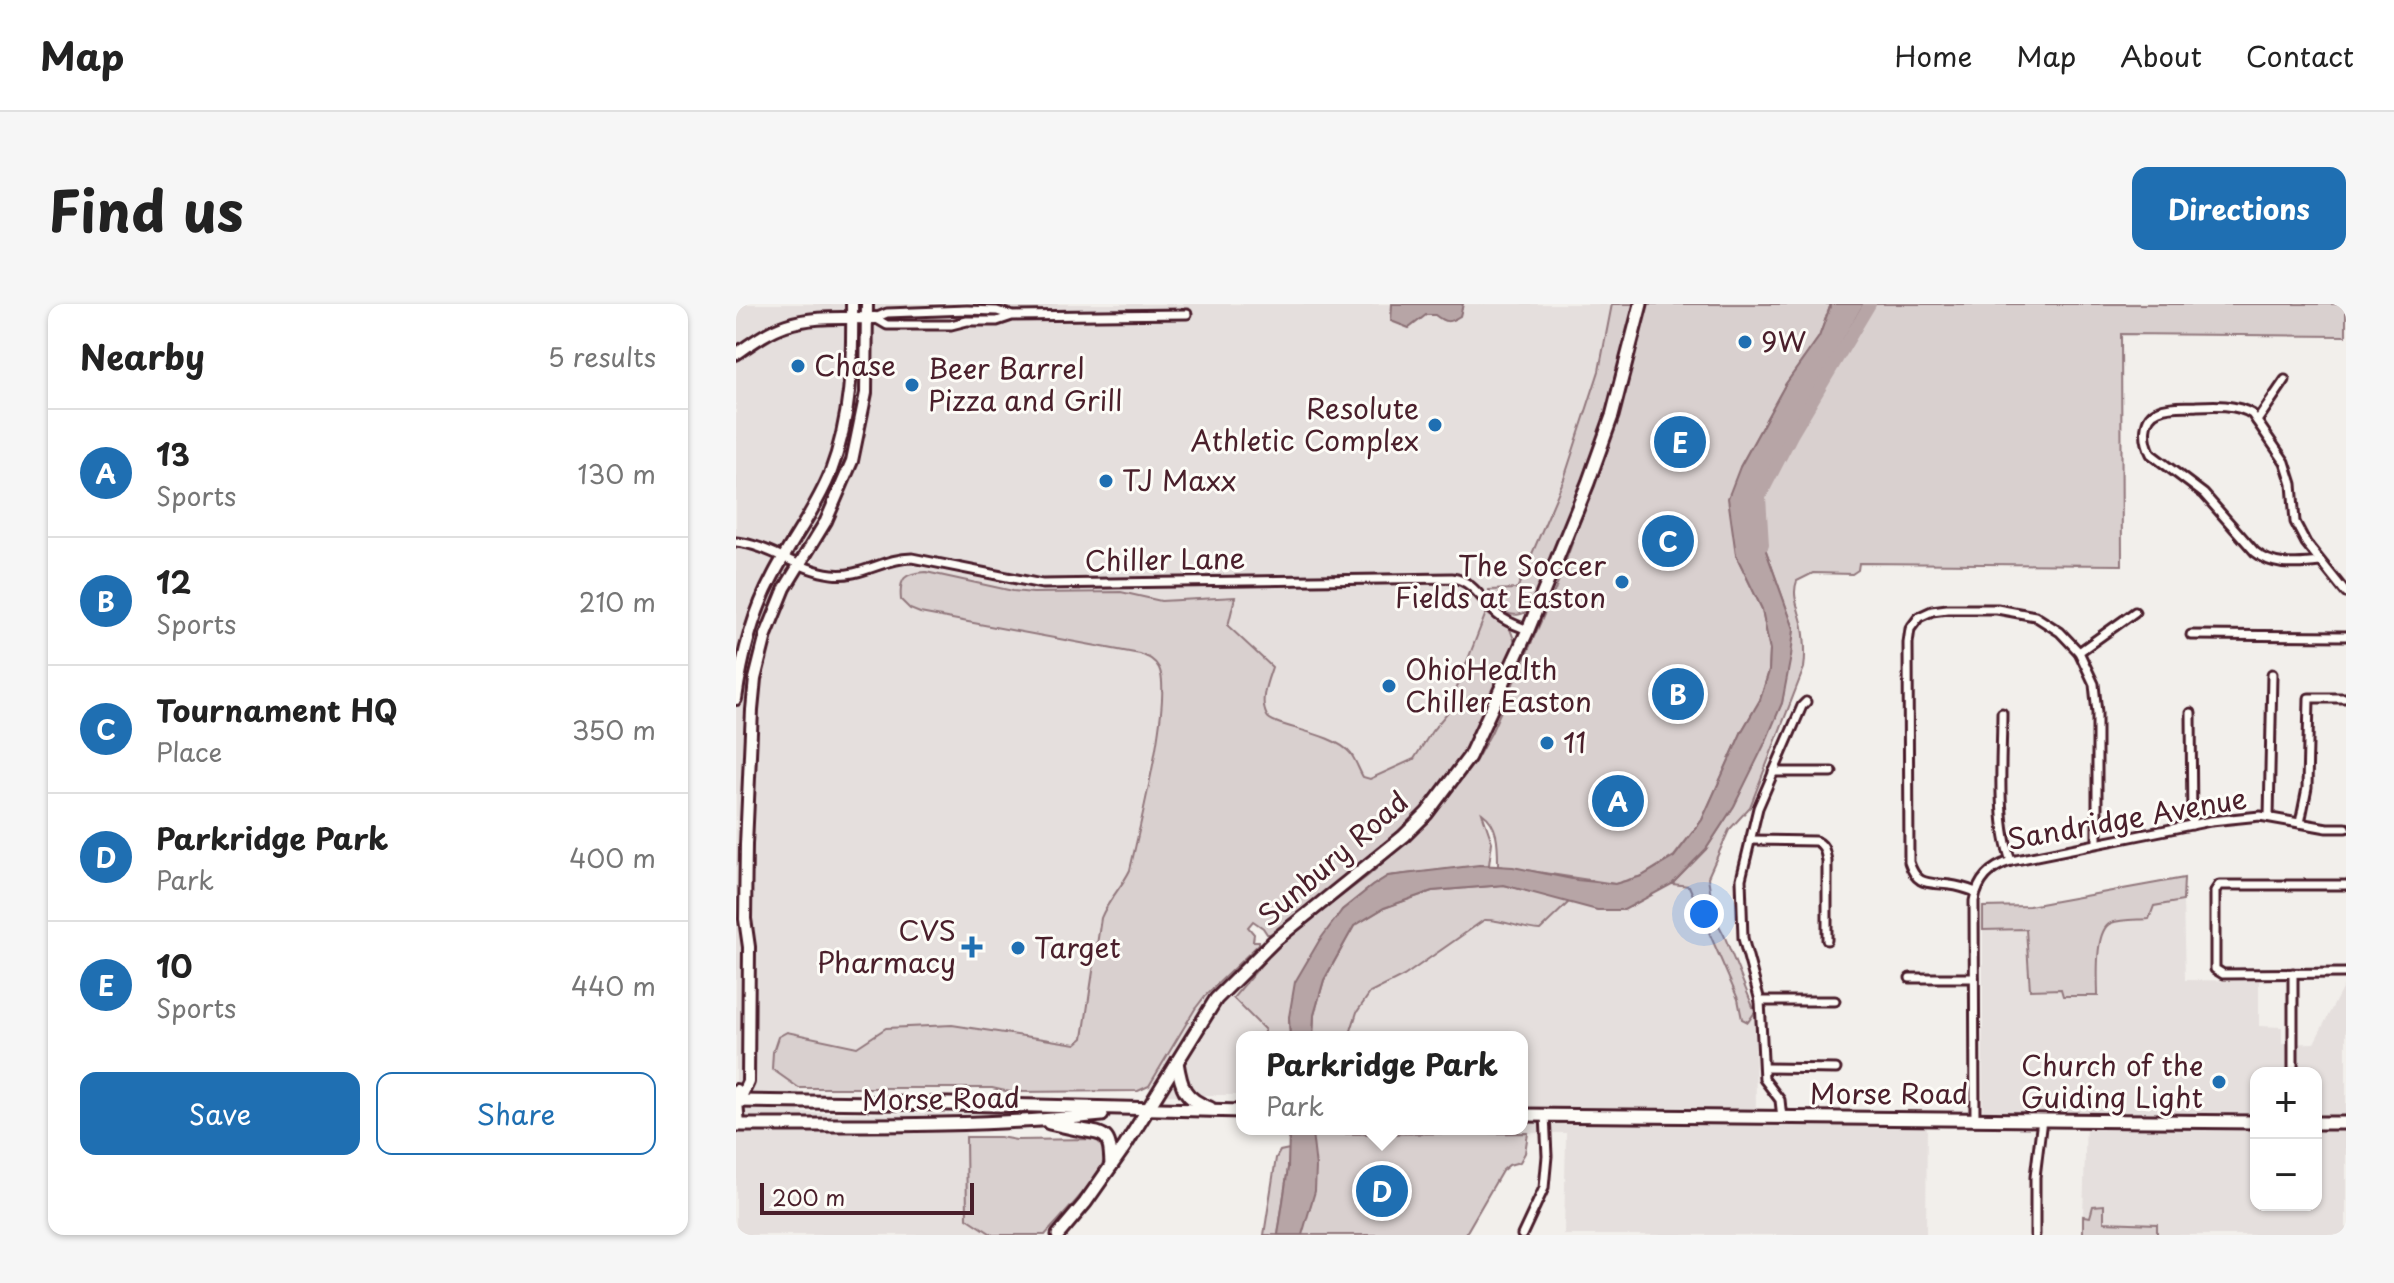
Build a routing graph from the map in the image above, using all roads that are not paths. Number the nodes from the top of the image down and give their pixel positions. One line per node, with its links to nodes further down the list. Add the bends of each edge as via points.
1 (852, 304): 6 (main road)
2 (867, 304): 7 (main road)
3 (1641, 304): 16 (main road, Sunbury Road, via 1612,416)
4 (1187, 314): 5 (street)
5 (1012, 316): 7 (street, via 967,310); 7 (street, via 951,325 887,325)
6 (852, 318): 7 (main road); 8 (main road, via 784,325); 12 (main road, via 850,392 837,452)
7 (872, 318): 12 (main road, via 866,393 848,473 832,509)
8 (736, 354)
9 (2285, 380): 10 (street)
10 (2257, 421): 13 (street, via 2285,462 2295,522); 13 (street, via 2232,407 2164,409 2145,427 2148,448 2204,494 2265,560)
11 (736, 542): 12 (street, Chiller Lane)
12 (791, 561): 16 (street, Chiller Lane, via 837,575 912,558 1042,584 1452,578 1469,583 1500,617); 22 (main road, via 761,600 742,657); 29 (main road, via 761,652)
13 (2321, 562): 14 (street)
14 (2346, 593)
15 (2135, 612): 19 (street)
16 (1528, 630): 45 (main road, Sunbury Road, via 1469,757 1427,813 1274,941 1216,999)
17 (2191, 635): 18 (street)
18 (2346, 636)
19 (2079, 652): 34 (street, via 2094,684 2097,713); 37 (street, via 2035,616 1997,609 1932,611 1910,629 1909,862 1921,881)
20 (2272, 674): 28 (street)
21 (2346, 698): 30 (street, via 2309,698 2307,788)
22 (736, 699)
23 (1806, 702): 26 (street)
24 (2002, 713): 35 (street, via 2002,817)
25 (2191, 713): 31 (street)
26 (1773, 772): 27 (street); 33 (street)
27 (1832, 772)
28 (2269, 817): 30 (street, Sandridge Avenue); 31 (street, Sandridge Avenue)
29 (741, 820): 49 (main road, via 749,947 748,1082)
30 (2300, 823): 32 (street, Sandridge Avenue)
31 (2192, 825): 34 (street, Sandridge Avenue)
32 (2346, 828)
33 (1750, 840): 38 (street, via 1822,845 1827,861); 43 (street, via 1741,879 1741,922)
34 (2097, 843): 35 (street, Sandridge Avenue)
35 (2011, 861): 37 (street, Sandridge Avenue, via 1989,872)
36 (2346, 885): 39 (street, via 2219,885 2215,891 2215,969 2223,974)
37 (1976, 892): 42 (street)
38 (1827, 940)
39 (2293, 973): 40 (street); 46 (street)
40 (2346, 973)
41 (1910, 978): 42 (street)
42 (1974, 978): 56 (street)
43 (1760, 1001): 44 (street); 47 (street)
44 (1835, 1001)
45 (1177, 1062): 50 (main road, Sunbury Road); 51 (main road, via 1185,1093)
46 (2293, 1067)
47 (1764, 1068): 48 (street); 55 (street, via 1767,1084 1780,1100)
48 (1836, 1069)
49 (737, 1098): 50 (main road, Morse Road); 62 (main road)
50 (1147, 1110): 51 (main road, Morse Road); 58 (main road, Morse Road); 63 (main road, Sunbury Road)
51 (1222, 1111): 52 (main road, Morse Road)
52 (1236, 1111)
53 (1528, 1115): 54 (main road, Morse Road)
54 (1545, 1115): 55 (main road, Morse Road); 65 (street, via 1544,1188)
55 (1782, 1118): 56 (main road, Morse Road)
56 (1975, 1118): 57 (main road, Morse Road)
57 (2042, 1119): 59 (main road, Morse Road); 66 (street)
58 (1041, 1121): 62 (main road, Morse Road); 63 (main road, via 1105,1136)
59 (2250, 1122)
60 (2322, 1123): 61 (main road)
61 (2346, 1123)
62 (738, 1125)
63 (1111, 1166): 64 (main road, Sunbury Road)
64 (1058, 1235)
65 (1522, 1235)
66 (2035, 1235)

